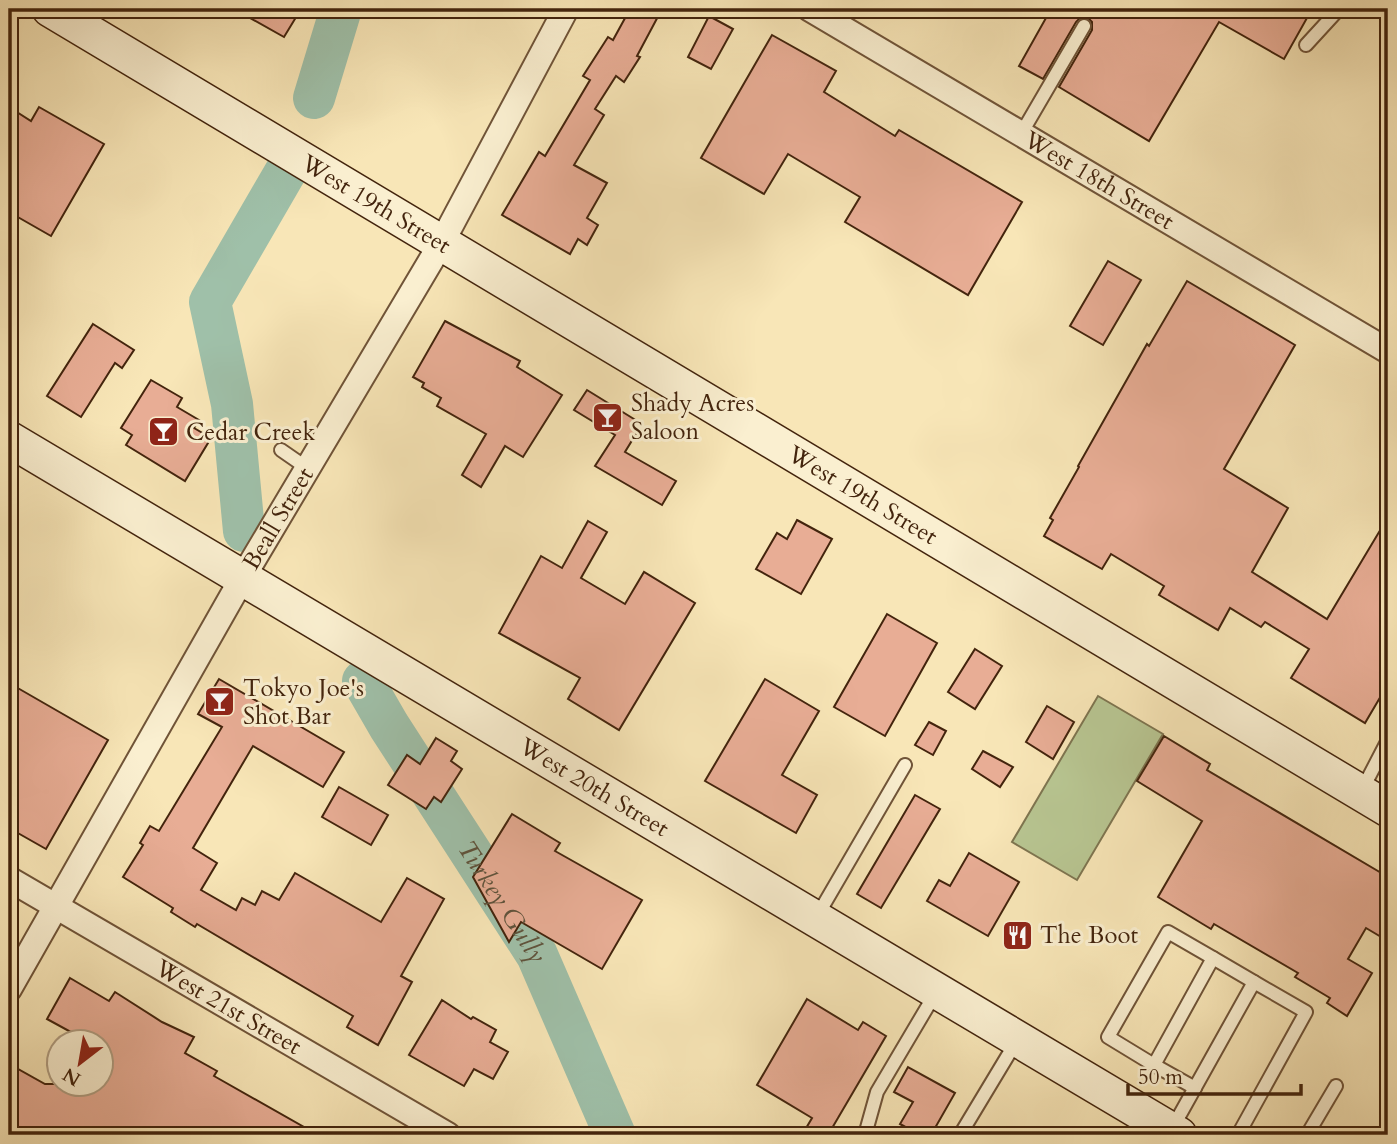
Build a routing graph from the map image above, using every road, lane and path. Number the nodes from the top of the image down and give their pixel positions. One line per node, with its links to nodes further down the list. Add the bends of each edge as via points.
1 (50, 9): 8 (street, West 19th Street, via 246,131)
2 (566, 9): 8 (street, Beall Street)
3 (810, 9): 7 (street, West 18th Street)
4 (1339, 9): 6 (lane)
5 (1084, 26): 7 (lane)
6 (1306, 46)
7 (1021, 134): 9 (street, West 18th Street)
8 (442, 242): 12 (street, Beall Street); 16 (street, West 19th Street)
9 (1388, 351)
10 (9, 440): 13 (street, West 20th Street)
11 (281, 450): 12 (lane)
12 (307, 468): 13 (street, Beall Street)
13 (243, 577): 18 (street, Beall Street); 19 (street, West 20th Street)
14 (1388, 740): 16 (lane)
15 (905, 765): 19 (lane)
16 (1374, 800)
17 (9, 879): 18 (street, West 21st Street)
18 (56, 906): 22 (street, Beall Street); 29 (street, West 21st Street)
19 (816, 919): 23 (street, West 20th Street)
20 (1213, 958): 21 (lane); 25 (lane); 25 (lane, via 1168,932 1108,1037)
21 (1254, 982): 27 (lane); 32 (lane, via 1306,1012)
22 (9, 989)
23 (937, 991): 24 (street, West 20th Street); 30 (lane, via 877,1092)
24 (1018, 1039): 28 (street, West 20th Street); 31 (lane)
25 (1154, 1065): 27 (lane)
26 (1336, 1086): 33 (lane)
27 (1195, 1088): 28 (lane)
28 (1175, 1133)
29 (448, 1135)
30 (865, 1135)
31 (960, 1135)
32 (1238, 1135)
33 (1307, 1135)

